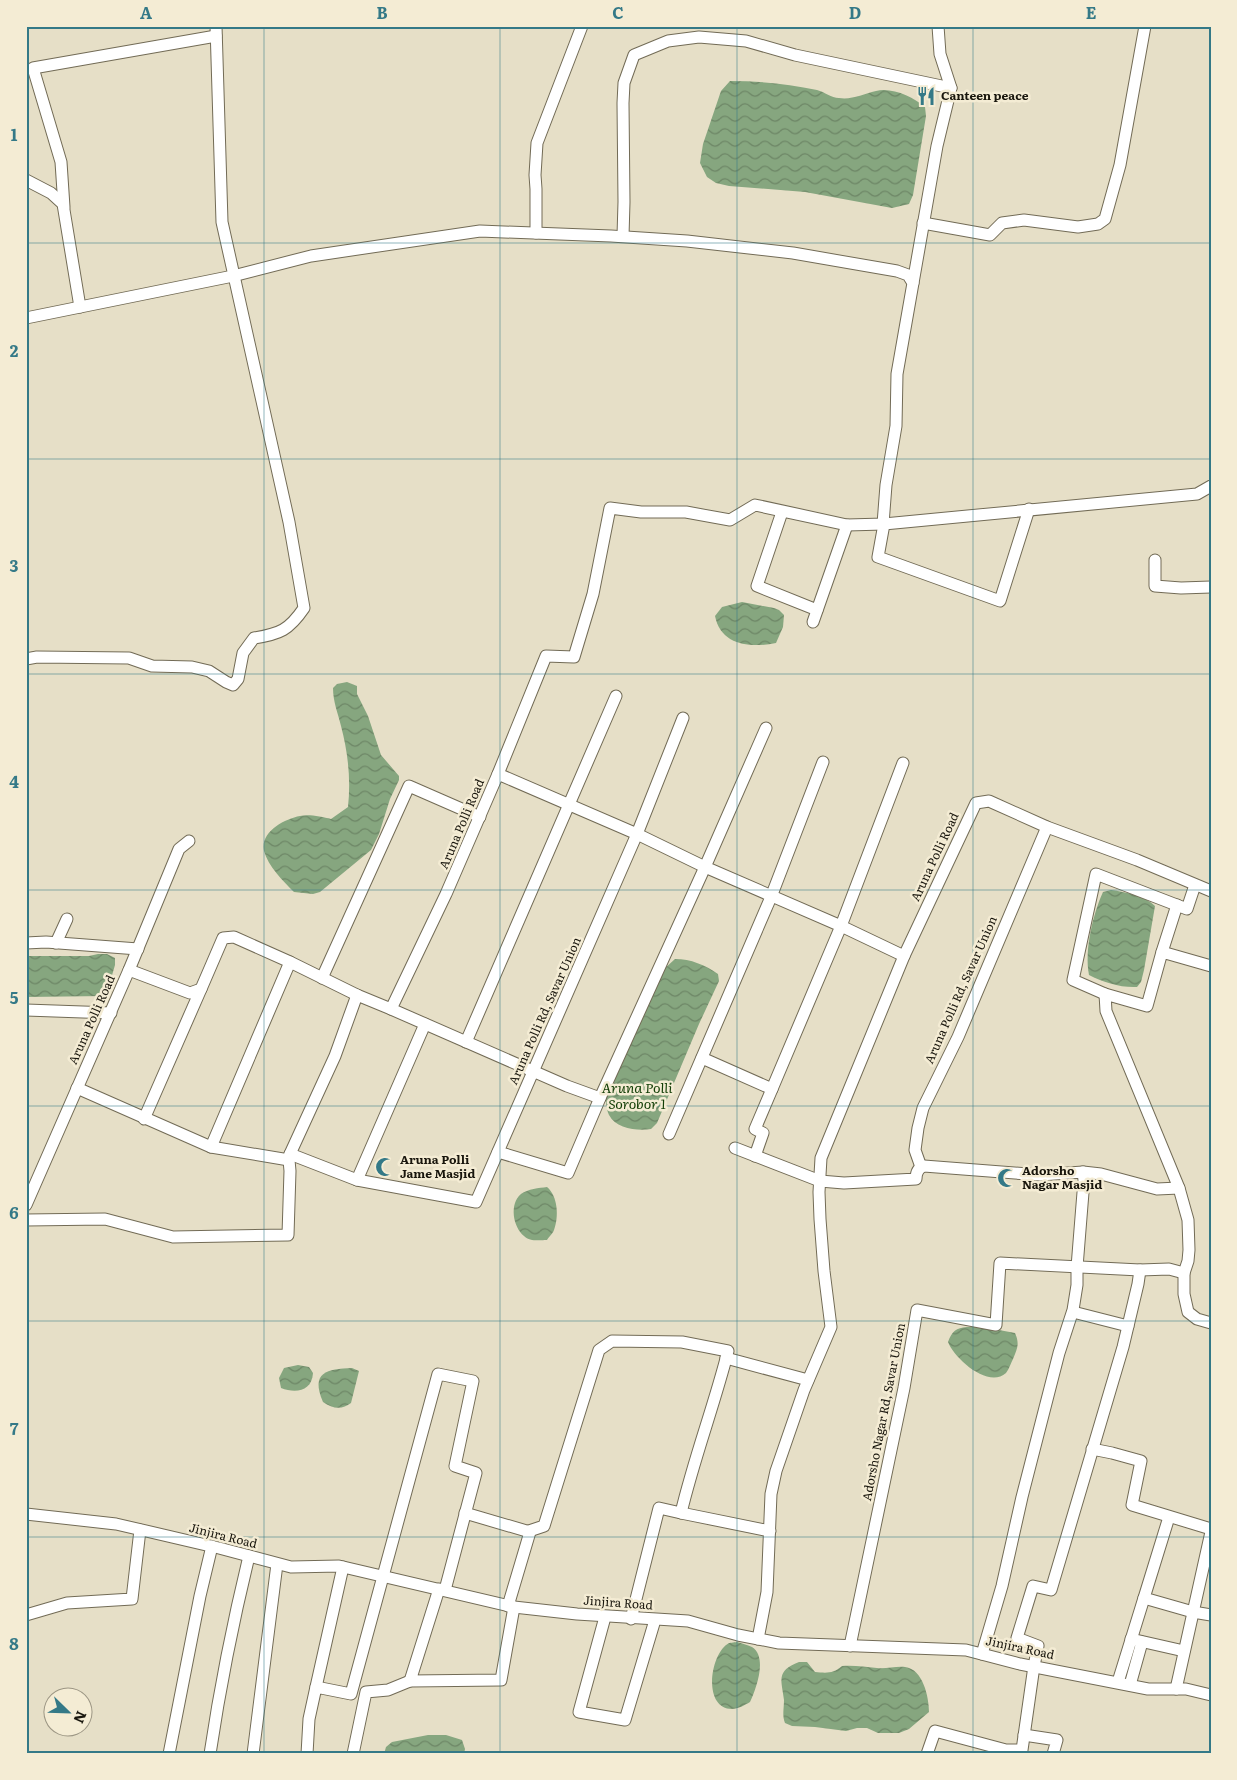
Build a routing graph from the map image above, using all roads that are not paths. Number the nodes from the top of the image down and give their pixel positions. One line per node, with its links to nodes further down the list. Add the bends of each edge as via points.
1 (582, 26): 9 (street, via 537,143)
2 (938, 26): 5 (street, via 940,54)
3 (1145, 26): 8 (street, via 1120,166 1104,218 1098,224 1078,226 1024,220 1002,223 990,235)
4 (216, 31): 7 (street, via 33,68 61,162); 11 (street, via 222,222)
5 (951, 88): 8 (street); 10 (street, via 795,55 746,41 699,37 668,41 634,55 624,83 622,102)
6 (26, 180): 7 (street, via 51,193)
7 (64, 207): 13 (street)
8 (923, 223): 12 (street)
9 (536, 233): 10 (street); 11 (street, via 480,231 311,256)
10 (623, 236): 12 (street, via 793,253 897,271 908,275)
11 (234, 276): 13 (street); 24 (street, via 304,608 288,628 254,638 243,654 234,685 209,671 152,666 129,658)
12 (913, 283): 18 (street, via 897,374 896,426)
13 (80, 307): 14 (street)
14 (26, 318)
15 (1211, 486): 16 (street, via 1197,494)
16 (1030, 509): 18 (street); 18 (street, via 1000,601 878,557)
17 (782, 512): 19 (street); 22 (street, via 757,586); 30 (street, via 755,505 730,520 686,512 610,508 593,594 574,657 546,656)
18 (883, 524): 19 (street)
19 (847, 525): 22 (street)
20 (1155, 560): 21 (street, via 1155,586)
21 (1211, 587)
22 (817, 610): 23 (street)
23 (813, 622)
24 (26, 659)
25 (616, 696): 31 (street)
26 (683, 718): 34 (street, Aruna Polli Rd, Savar Union)
27 (766, 728): 36 (street)
28 (823, 762): 39 (street)
29 (903, 763): 42 (street)
30 (498, 774): 31 (street, Aruna Polli Road); 32 (street, Aruna Polli Road)
31 (569, 805): 34 (street, Aruna Polli Road); 59 (street)
32 (480, 818): 51 (street, via 409,786); 55 (street, Aruna Polli Road)
33 (1046, 827): 37 (street, Aruna Polli Road); 47 (street, Aruna Polli Road, via 989,801 976,803); 72 (street, Aruna Polli Rd, Savar Union, via 958,1037 923,1108 915,1150)
34 (637, 834): 36 (street, Aruna Polli Road); 61 (street, Aruna Polli Rd, Savar Union)
35 (189, 841): 45 (street, via 179,849)
36 (705, 867): 39 (street, Aruna Polli Road); 64 (street)
37 (1195, 885): 38 (street, Aruna Polli Road); 40 (street, via 1187,909)
38 (1211, 891)
39 (771, 897): 42 (street, Aruna Polli Road); 60 (street)
40 (1177, 905): 46 (street); 53 (street, via 1096,874 1074,980)
41 (67, 919): 44 (street)
42 (841, 926): 47 (street, Aruna Polli Road); 63 (street)
43 (26, 942): 44 (street)
44 (56, 943): 45 (street)
45 (138, 949): 50 (street)
46 (1162, 952): 49 (street); 53 (street, via 1147,1006)
47 (904, 956): 75 (street, via 821,1158)
48 (290, 962): 51 (street); 52 (street, via 234,937 224,938); 67 (street)
49 (1211, 966)
50 (130, 970): 52 (street, Aruna Polli Road, via 190,993); 57 (street, Aruna Polli Road)
51 (322, 978): 54 (street)
52 (201, 989): 65 (street)
53 (1105, 994): 76 (street, via 1106,1011)
54 (357, 995): 55 (street); 71 (street, via 335,1056)
55 (391, 1009): 58 (street)
56 (26, 1010): 57 (street)
57 (111, 1013): 62 (street, Aruna Polli Road)
58 (425, 1024): 59 (street); 74 (street)
59 (466, 1042): 61 (street)
60 (702, 1058): 63 (street); 66 (street)
61 (534, 1071): 64 (street); 69 (street, Aruna Polli Rd, Savar Union)
62 (77, 1088): 65 (street); 77 (street, Aruna Polli Road)
63 (772, 1089): 70 (street, via 755,1129 763,1133)
64 (600, 1098): 69 (street, via 568,1173)
65 (144, 1119): 67 (street)
66 (669, 1134)
67 (211, 1147): 71 (street)
68 (735, 1148): 70 (street)
69 (498, 1152): 74 (street, Aruna Polli Rd, Savar Union, via 476,1202)
70 (755, 1156): 75 (street)
71 (289, 1158): 74 (street); 78 (street, via 288,1235 173,1237 105,1219)
72 (921, 1167): 73 (street, via 1040,1175); 75 (street, via 916,1180)
73 (1083, 1172): 76 (street, via 1157,1188); 79 (street)
74 (357, 1180)
75 (820, 1181): 86 (street, via 820,1219 831,1327)
76 (1178, 1188): 81 (street, via 1188,1220 1188,1261)
77 (26, 1205)
78 (26, 1220)
79 (1077, 1267): 80 (street, Adorsho Nagar Rd, Savar Union); 82 (street); 112 (street, Adorsho Nagar Rd, Savar Union, via 1000,1263 996,1325 917,1310 904,1388)
80 (1140, 1270): 81 (street, Adorsho Nagar Rd, Savar Union, via 1170,1269); 84 (street)
81 (1184, 1273): 83 (street, via 1188,1312)
82 (1073, 1312): 84 (street); 114 (street, via 1059,1353 1002,1586)
83 (1211, 1323)
84 (1128, 1326): 87 (street)
85 (726, 1358): 86 (street); 89 (street); 93 (street, via 728,1351 682,1342 612,1341 599,1350 544,1526)
86 (808, 1380): 94 (street, via 776,1471 771,1494)
87 (1092, 1449): 91 (street, via 1141,1461 1132,1505); 115 (street, via 1051,1590 1032,1586 1017,1638 1038,1646)
88 (465, 1513): 93 (street); 100 (street, via 476,1474 455,1466 473,1381 438,1374); 101 (street)
89 (681, 1513): 94 (street); 108 (street, via 659,1508)
90 (26, 1514): 92 (street, Jinjira Road, via 116,1524)
91 (1169, 1517): 95 (street); 102 (street)
92 (140, 1530): 96 (street, Jinjira Road); 105 (street, via 132,1599 67,1603)
93 (529, 1531): 103 (street)
94 (770, 1531): 110 (street, via 767,1592)
95 (1211, 1531): 104 (street)
96 (212, 1546): 97 (street, Jinjira Road); 123 (street)
97 (249, 1556): 98 (street, Jinjira Road); 124 (street, via 231,1634)
98 (277, 1564): 99 (street, Jinjira Road); 125 (street)
99 (343, 1567): 100 (street, Jinjira Road); 118 (street)
100 (384, 1576): 101 (street, Jinjira Road); 118 (street, via 351,1694)
101 (442, 1590): 103 (street, Jinjira Road); 116 (street)
102 (1144, 1598): 104 (street); 111 (street)
103 (511, 1606): 107 (street, Jinjira Road); 116 (street, via 501,1680)
104 (1193, 1612): 106 (street); 113 (street)
105 (26, 1615)
106 (1211, 1615)
107 (605, 1617): 108 (street, Jinjira Road); 109 (street, via 579,1712 625,1720)
108 (631, 1618): 109 (street, Jinjira Road)
109 (655, 1620): 110 (street, Jinjira Road, via 688,1621)
110 (758, 1639): 112 (street, Jinjira Road)
111 (1137, 1640): 113 (street); 117 (street)
112 (850, 1646): 114 (street, Jinjira Road, via 966,1650)
113 (1184, 1651): 119 (street)
114 (982, 1654): 115 (street, Jinjira Road)
115 (1034, 1666): 117 (street, Jinjira Road); 121 (street)
116 (410, 1681): 127 (street, via 388,1690 366,1692)
117 (1124, 1684): 119 (street, Jinjira Road, via 1148,1689)
118 (316, 1687): 126 (street, via 309,1719)
119 (1176, 1689): 120 (street, Jinjira Road)
120 (1211, 1694)
121 (1024, 1735): 122 (street); 129 (street, via 1057,1740)
122 (1026, 1752): 128 (street, via 1006,1750 935,1731)
123 (169, 1754)
124 (210, 1754)
125 (253, 1754)
126 (307, 1754)
127 (353, 1754)
128 (926, 1754)
129 (1053, 1754)

